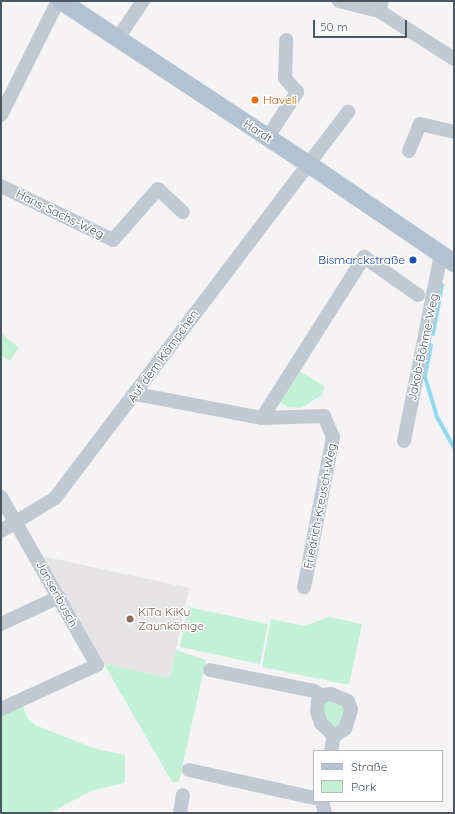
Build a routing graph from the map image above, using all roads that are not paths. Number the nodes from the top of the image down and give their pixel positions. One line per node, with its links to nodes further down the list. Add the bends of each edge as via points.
1 (60, 1): 5 (main road, Hardt); 9 (street)
2 (143, 1): 5 (street)
3 (339, 1): 4 (street)
4 (381, 6): 7 (street)
5 (118, 38): 11 (main road, Hardt)
6 (286, 40): 11 (street, via 285,78 297,92)
7 (454, 59)
8 (348, 112): 13 (street, Auf dem Kämpchen)
9 (1, 115)
10 (454, 132): 12 (street, via 420,124)
11 (268, 137): 13 (main road, Hardt)
12 (409, 151)
13 (307, 162): 16 (main road, Hardt); 18 (street, Auf dem Kämpchen, via 179,332)
14 (1, 186): 15 (street, Hans-Sachs-Weg, via 113,240 158,189)
15 (183, 212)
16 (448, 258): 20 (street, Jakob-Böhme-Weg)
17 (418, 295): 19 (street, via 364,257)
18 (136, 394): 19 (street, Friedrich-Kreusch-Weg); 22 (street, Auf dem Kämpchen, via 55,498)
19 (262, 418): 24 (street, Friedrich-Kreusch-Weg, via 324,416 333,437)
20 (404, 441)
21 (1, 497): 22 (street, Jansenbusch)
22 (17, 523): 23 (street, Auf dem Kämpchen); 25 (street, Jansenbusch)
23 (1, 531)
24 (304, 588)
25 (59, 597): 26 (street); 29 (street, Jansenbusch, via 97,665)
26 (1, 624)
27 (210, 670): 28 (street, via 314,691)
28 (322, 696): 30 (street, via 318,701 317,712 321,723); 30 (street, via 341,696 348,701 351,710 345,729)
29 (1, 709)
30 (334, 736): 31 (street)
31 (331, 750)
32 (188, 770): 34 (street)
33 (183, 795): 36 (street)
34 (313, 798)
35 (322, 802): 37 (street)
36 (180, 813)
37 (325, 813)

